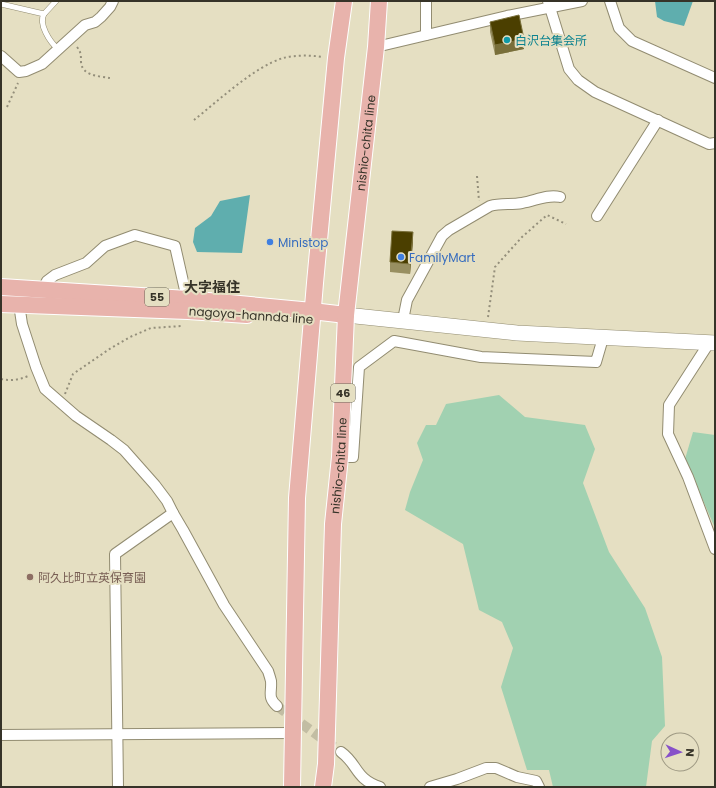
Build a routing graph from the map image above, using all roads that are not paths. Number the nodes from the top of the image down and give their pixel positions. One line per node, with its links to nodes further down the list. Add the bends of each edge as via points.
1 (56, 1): 10 (lane)
2 (114, 1): 13 (street, via 101,17 85,25)
3 (344, 1): 26 (main road, via 336,58)
4 (379, 1): 12 (main road, nishio-chita line / 46)
5 (426, 1): 11 (street)
6 (582, 1): 9 (street)
7 (610, 1): 15 (street, via 619,28 632,41)
8 (1, 4): 10 (lane)
9 (548, 4): 11 (street); 16 (street, via 569,69 578,80 595,92)
10 (44, 14): 13 (lane, via 42,21 47,34)
11 (426, 35): 12 (street)
12 (376, 47): 25 (main road, nishio-chita line / 46)
13 (59, 49): 14 (street, via 42,64 21,72)
14 (1, 56)
15 (715, 78)
16 (658, 120): 17 (street, via 709,144); 19 (street)
17 (715, 143)
18 (560, 197): 27 (street, via 549,196 535,201 496,205 449,230 442,236 407,300)
19 (597, 216)
20 (1, 287): 21 (main road, nagoya-hannda line / 55)
21 (43, 289): 22 (main road, nagoya-hannda line / 55); 22 (street, via 54,275 86,263 106,246 135,235 175,246)
22 (187, 299): 26 (main road, nagoya-hannda line / 55)
23 (1, 304): 24 (main road, nagoya-hannda line / 55)
24 (19, 304): 26 (main road, nagoya-hannda line / 55, via 287,318); 31 (street, via 22,324 45,388 76,416 124,450 156,485)
25 (346, 315): 26 (main road, nagoya-hannda line / 55); 27 (street); 30 (main road, nishio-chita line / 46)
26 (312, 316): 34 (main road, via 297,498)
27 (403, 320): 28 (street, via 517,333)
28 (603, 338): 29 (street); 30 (street, via 596,362 481,357 394,341 359,367 353,457)
29 (712, 343): 32 (street, via 669,406 668,434 688,477)
30 (340, 457): 40 (main road, nishio-chita line / 46, via 333,524)
31 (173, 514): 33 (street, via 224,605 268,670 271,682 270,697); 35 (street, via 115,554)
32 (715, 549)
33 (277, 706)
34 (293, 733): 35 (street); 39 (main road)
35 (118, 734): 36 (street); 38 (street)
36 (1, 735)
37 (341, 752): 41 (street, via 363,780)
38 (118, 787)
39 (292, 787)
40 (323, 787)
41 (380, 787)
42 (430, 787): 43 (street, via 486,768 496,768 517,777 536,781)
43 (539, 787)

